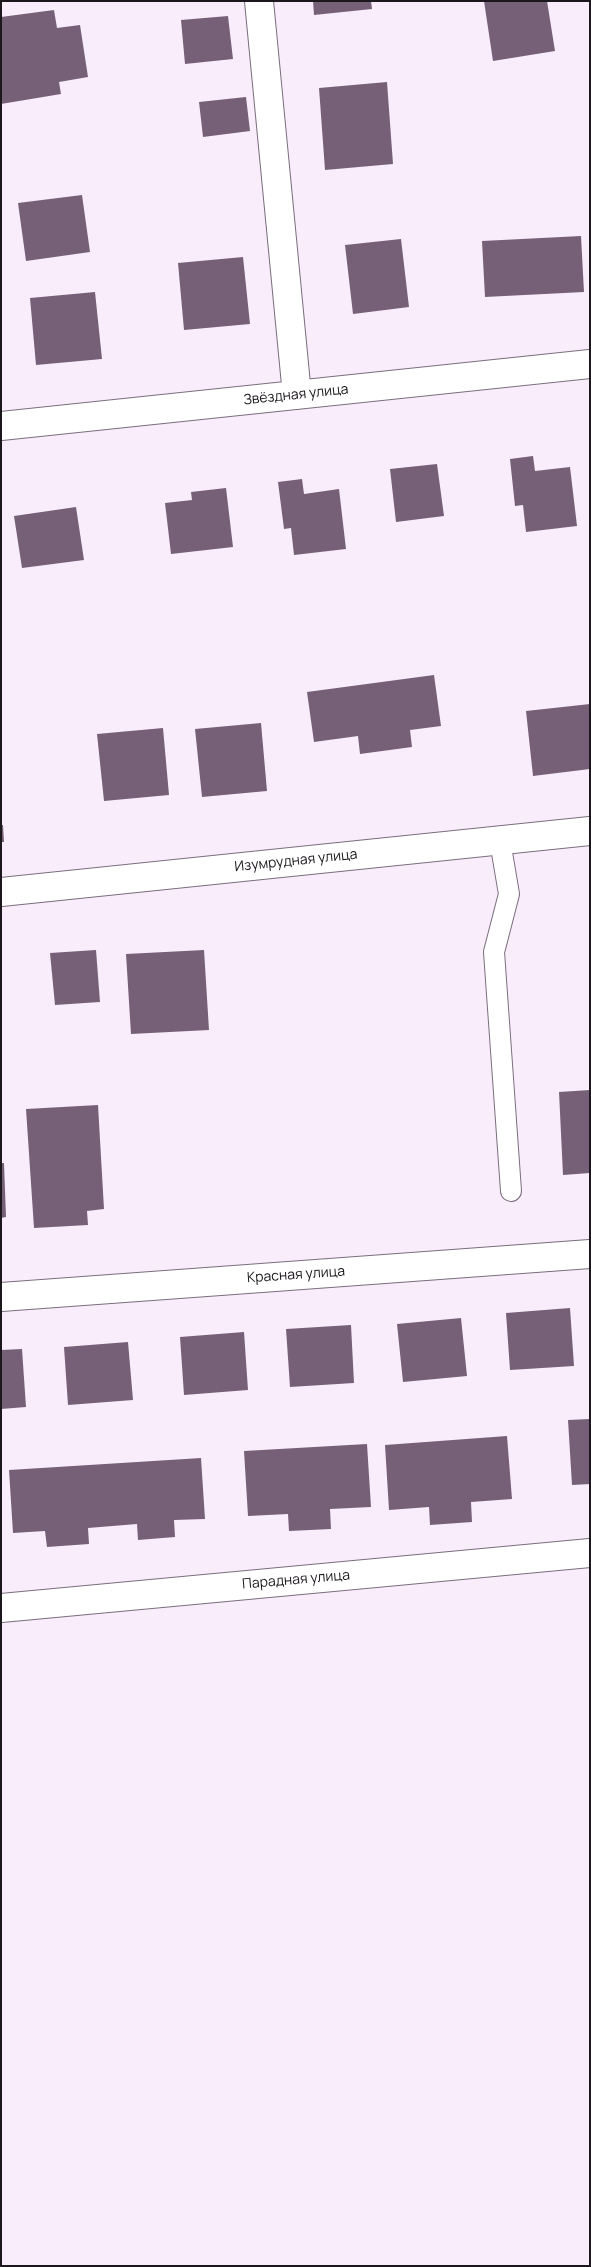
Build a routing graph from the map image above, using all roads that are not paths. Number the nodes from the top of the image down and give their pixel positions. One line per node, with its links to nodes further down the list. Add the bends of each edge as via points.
1 (259, 1): 3 (street)
2 (590, 364): 3 (street, Звёздная улица)
3 (297, 395): 4 (street, Звёздная улица)
4 (1, 426)
5 (590, 831): 6 (street, Изумрудная улица)
6 (500, 841): 7 (street, Изумрудная улица); 8 (lane, via 509,894 494,952)
7 (1, 892)
8 (511, 1191)
9 (590, 1254): 10 (street, Красная улица)
10 (1, 1297)
11 (590, 1553): 12 (street, Парадная улица)
12 (1, 1608)

